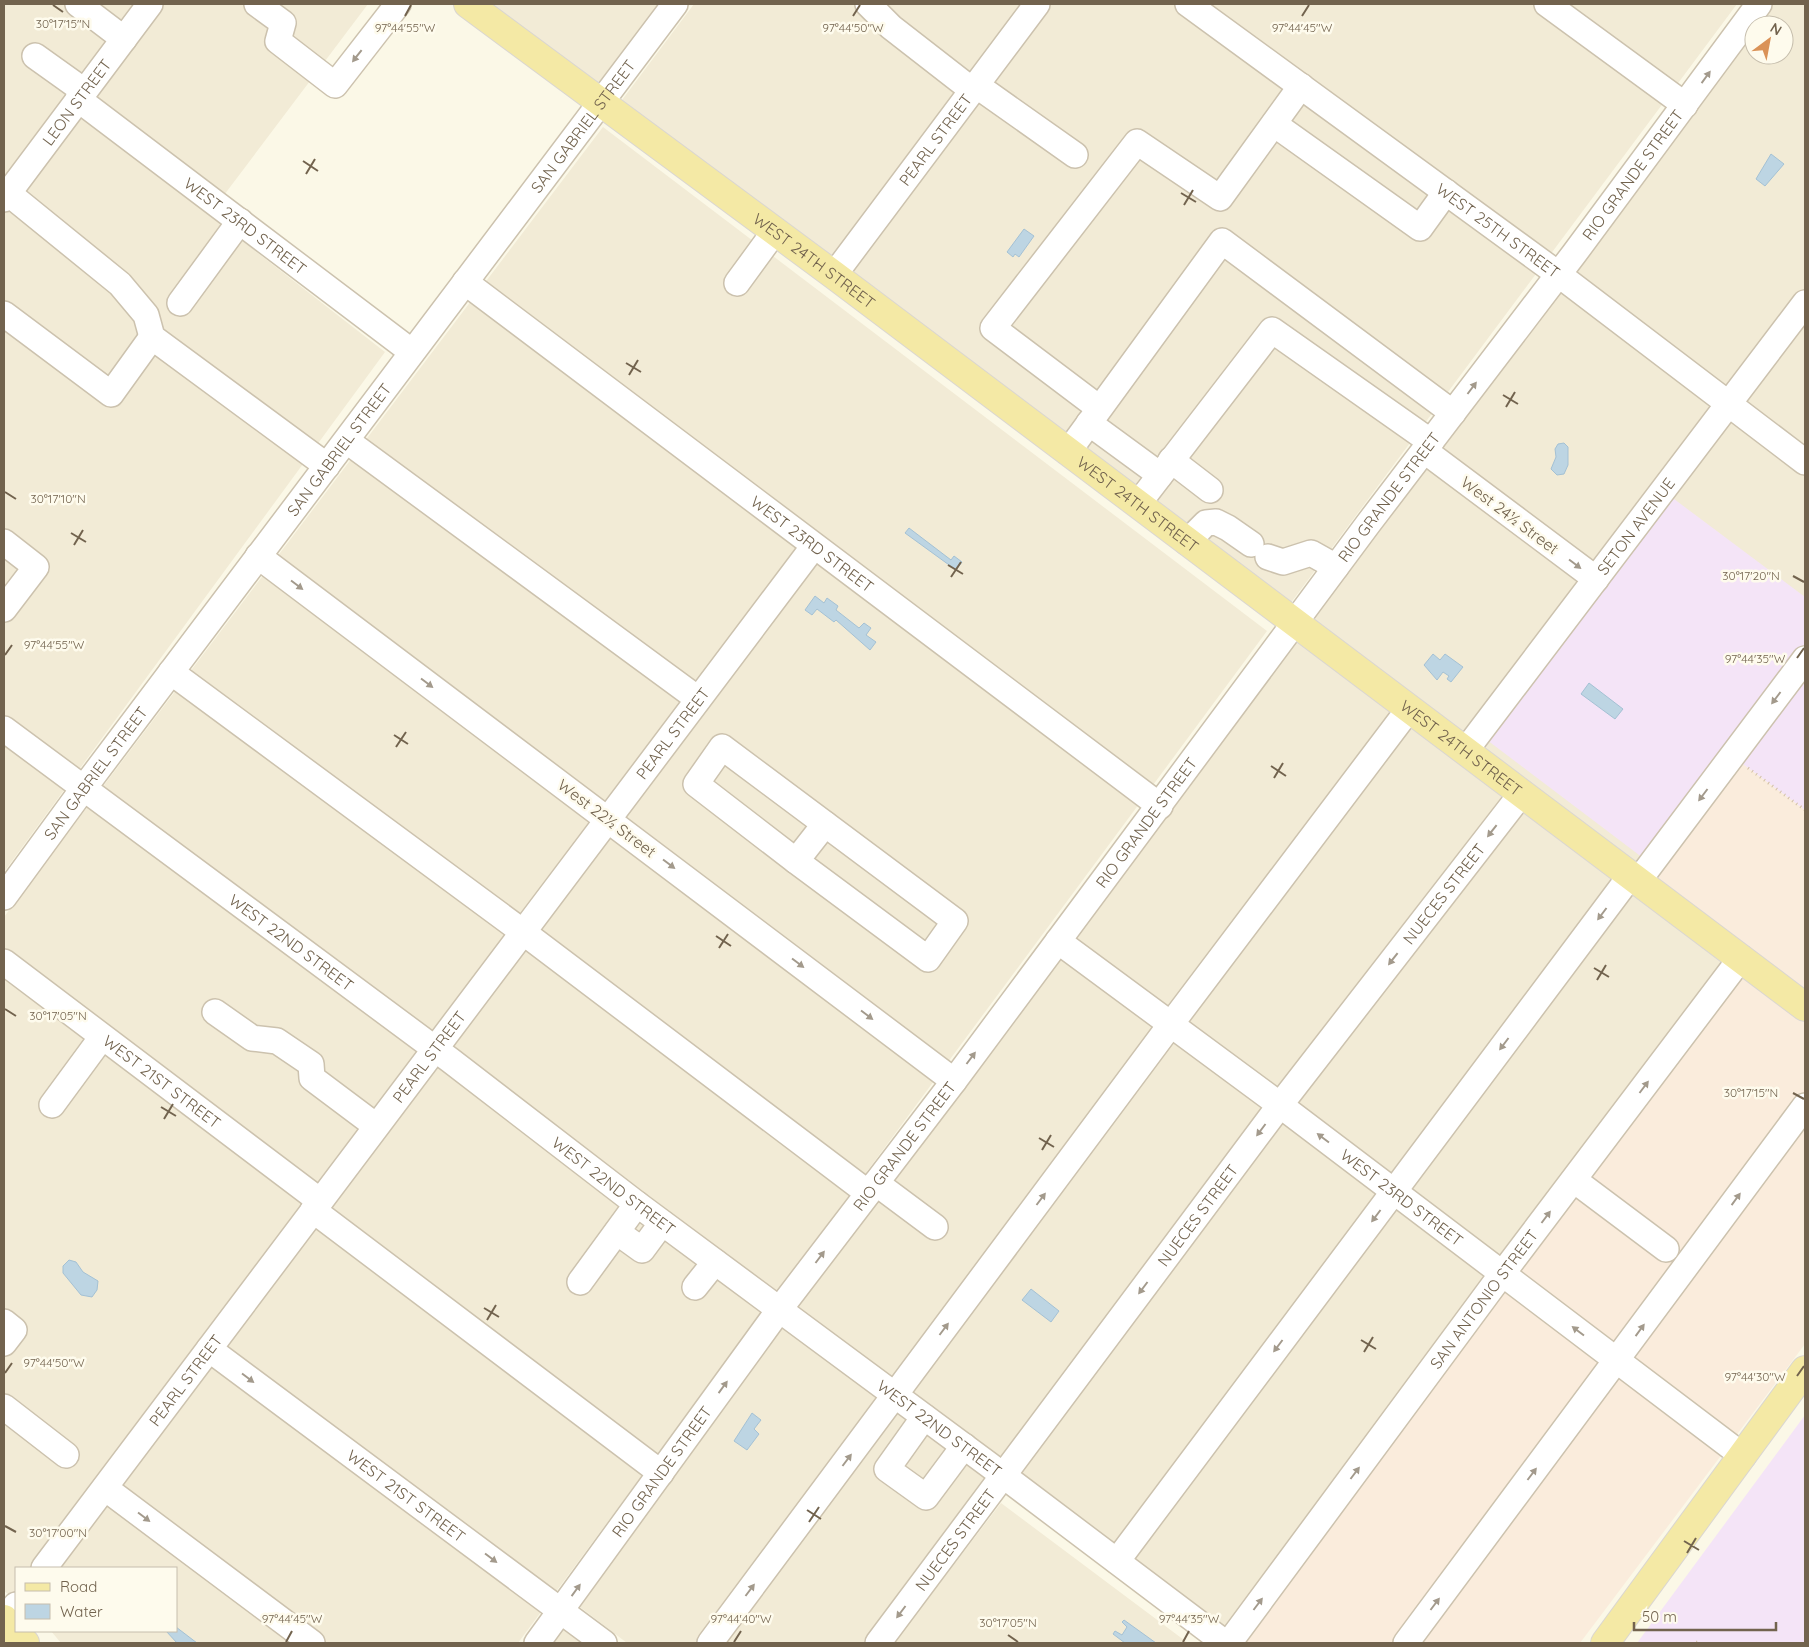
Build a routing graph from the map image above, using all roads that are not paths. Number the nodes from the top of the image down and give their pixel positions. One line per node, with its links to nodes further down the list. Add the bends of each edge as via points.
1 (78, 4): 13 (street)
2 (150, 4): 13 (street, LEON STREET)
3 (257, 4): 4 (street, one-way to 3, via 335,85 278,41 283,23)
4 (398, 4)
5 (468, 4): 18 (main road, WEST 24TH STREET)
6 (675, 4): 18 (street, SAN GABRIEL STREET)
7 (868, 4): 16 (street, via 891,27)
8 (1037, 4): 16 (street, PEARL STREET)
9 (1188, 4): 12 (street, WEST 25TH STREET)
10 (1547, 4): 19 (street)
11 (1759, 4): 19 (street, RIO GRANDE STREET, one-way to 11)
12 (1216, 12): 15 (street, WEST 25TH STREET)
13 (124, 39): 17 (street, LEON STREET)
14 (35, 56): 17 (street, WEST 23RD STREET)
15 (1301, 86): 20 (street); 23 (street, WEST 25TH STREET)
16 (974, 88): 21 (street); 27 (street, PEARL STREET)
17 (81, 95): 22 (street, LEON STREET); 24 (street, WEST 23RD STREET)
18 (601, 103): 25 (main road, WEST 24TH STREET); 28 (street, SAN GABRIEL STREET)
19 (1685, 105): 26 (street, RIO GRANDE STREET)
20 (1274, 124): 23 (street, via 1420,228); 37 (street, via 1220,198 1137,142 993,328)
21 (1074, 155)
22 (7, 190): 33 (street, via 120,284 146,315)
23 (1446, 192): 26 (street, WEST 25TH STREET)
24 (240, 221): 31 (street); 34 (street, WEST 23RD STREET)
25 (775, 232): 27 (main road, WEST 24TH STREET); 29 (street)
26 (1558, 274): 35 (street, WEST 25TH STREET); 36 (street, RIO GRANDE STREET, one-way to 26)
27 (834, 275): 40 (main road, WEST 24TH STREET)
28 (465, 282): 34 (street, SAN GABRIEL STREET); 48 (street, WEST 23RD STREET)
29 (737, 283)
30 (1805, 302): 35 (street, SETON AVENUE)
31 (180, 303)
32 (4, 314): 33 (street, via 111,394)
33 (152, 337): 42 (street)
34 (412, 352): 38 (street, SAN GABRIEL STREET)
35 (1728, 404): 41 (street, WEST 25TH STREET); 51 (street, SETON AVENUE)
36 (1453, 413): 37 (street, via 1222,241); 39 (street, RIO GRANDE STREET)
37 (1094, 416): 40 (street); 43 (street)
38 (347, 441): 42 (street, SAN GABRIEL STREET); 56 (street)
39 (1428, 446): 43 (street, West 24½ Street, via 1272,330); 50 (street, RIO GRANDE STREET); 51 (street, West 24½ Street, one-way to 51)
40 (1068, 452): 45 (main road, WEST 24TH STREET)
41 (1805, 462)
42 (327, 466): 49 (street, SAN GABRIEL STREET)
43 (1166, 468): 44 (street); 45 (street)
44 (1210, 490)
45 (1138, 504): 47 (main road, WEST 24TH STREET)
46 (4, 542): 52 (street, via 36,567)
47 (1187, 542): 50 (street, via 1206,523 1216,522 1283,562 1311,553); 53 (main road, WEST 24TH STREET)
48 (814, 546): 56 (street, PEARL STREET); 62 (street, WEST 23RD STREET)
49 (258, 556): 55 (street, SAN GABRIEL STREET); 63 (street, West 22½ Street, one-way to 63)
50 (1336, 567): 53 (street, RIO GRANDE STREET)
51 (1596, 579): 59 (street, SETON AVENUE)
52 (4, 609)
53 (1294, 623): 57 (main road, WEST 24TH STREET); 62 (street, RIO GRANDE STREET)
54 (1805, 659): 66 (street, one-way to 66)
55 (171, 672): 60 (street, SAN GABRIEL STREET); 68 (street)
56 (698, 699): 63 (street, PEARL STREET)
57 (1409, 709): 59 (main road, WEST 24TH STREET); 74 (street)
58 (4, 730): 60 (street, WEST 22ND STREET)
59 (1466, 750): 61 (main road, WEST 24TH STREET)
60 (83, 789): 67 (street, SAN GABRIEL STREET); 76 (street, WEST 22ND STREET)
61 (1522, 792): 66 (main road, WEST 24TH STREET); 79 (street, NUECES STREET, one-way to 79)
62 (1160, 806): 69 (street, RIO GRANDE STREET)
63 (607, 817): 68 (street, PEARL STREET); 77 (street, West 22½ Street, one-way to 77)
64 (824, 824): 65 (street); 65 (street, via 722,747 696,784); 65 (street, via 955,921 928,959)
65 (796, 861)
66 (1635, 878): 70 (main road, WEST 24TH STREET); 84 (street, one-way to 84)
67 (4, 898)
68 (523, 932): 76 (street, PEARL STREET); 83 (street)
69 (1058, 941): 74 (street, WEST 23RD STREET); 77 (street, RIO GRANDE STREET, one-way to 69)
70 (1741, 958): 72 (main road, WEST 24TH STREET); 82 (street, SAN ANTONIO STREET, one-way to 70)
71 (4, 962): 75 (street, WEST 21ST STREET)
72 (1804, 1004)
73 (215, 1012): 81 (street, via 252,1038 277,1041 299,1055 311,1064 312,1078)
74 (1171, 1024): 79 (street, WEST 23RD STREET); 101 (street, one-way to 74)
75 (102, 1037): 78 (street); 86 (street, WEST 21ST STREET)
76 (435, 1048): 81 (street, PEARL STREET); 85 (street, WEST 22ND STREET)
77 (954, 1081): 83 (street, RIO GRANDE STREET)
78 (52, 1104)
79 (1280, 1105): 84 (street, WEST 23RD STREET, one-way to 79); 108 (street, NUECES STREET, one-way to 108)
80 (1805, 1106): 99 (street, one-way to 80)
81 (376, 1126): 86 (street, PEARL STREET)
82 (1574, 1180): 90 (street); 92 (street, SAN ANTONIO STREET, one-way to 82)
83 (872, 1188): 88 (street); 95 (street, RIO GRANDE STREET, one-way to 83)
84 (1394, 1192): 92 (street, WEST 23RD STREET); 110 (street, one-way to 110)
85 (637, 1204): 87 (street, WEST 22ND STREET); 89 (street)
86 (316, 1205): 98 (street, PEARL STREET); 107 (street, WEST 21ST STREET)
87 (662, 1223): 89 (street, via 642,1250); 91 (street, WEST 22ND STREET)
88 (934, 1227)
89 (617, 1232): 93 (street)
90 (1666, 1249)
91 (715, 1262): 94 (street); 95 (street, WEST 22ND STREET)
92 (1503, 1274): 99 (street, WEST 23RD STREET, one-way to 92); 123 (street, SAN ANTONIO STREET, one-way to 92)
93 (580, 1282)
94 (695, 1287)
95 (779, 1310): 101 (street, WEST 22ND STREET); 107 (street, RIO GRANDE STREET, one-way to 95)
96 (4, 1322): 97 (street, via 14,1330)
97 (4, 1343)
98 (209, 1349): 109 (street, PEARL STREET); 112 (street, WEST 21ST STREET, one-way to 112)
99 (1617, 1360): 106 (street, WEST 23RD STREET); 124 (street, one-way to 99)
100 (1805, 1370): 106 (main road)
101 (895, 1395): 103 (street, WEST 22ND STREET); 120 (street, one-way to 101)
102 (4, 1407): 105 (street)
103 (924, 1417): 104 (street, WEST 22ND STREET); 104 (street, via 887,1469 926,1496)
104 (964, 1446): 108 (street, WEST 22ND STREET)
105 (66, 1455)
106 (1743, 1456): 125 (main road)
107 (661, 1473): 112 (street, RIO GRANDE STREET, one-way to 107)
108 (1003, 1475): 110 (street, WEST 22ND STREET); 121 (street, NUECES STREET, one-way to 121)
109 (104, 1488): 111 (street, PEARL STREET); 117 (street, one-way to 117)
110 (1117, 1561): 122 (street, WEST 22ND STREET)
111 (45, 1567)
112 (561, 1611): 118 (street, RIO GRANDE STREET); 119 (street, WEST 21ST STREET)
113 (8, 1615): 114 (main road)
114 (15, 1627)
115 (18, 1632): 116 (main road)
116 (25, 1643)
117 (312, 1643)
118 (537, 1643)
119 (604, 1643)
120 (710, 1643)
121 (878, 1643)
122 (1225, 1643)
123 (1229, 1643)
124 (1406, 1643)
125 (1605, 1643)

